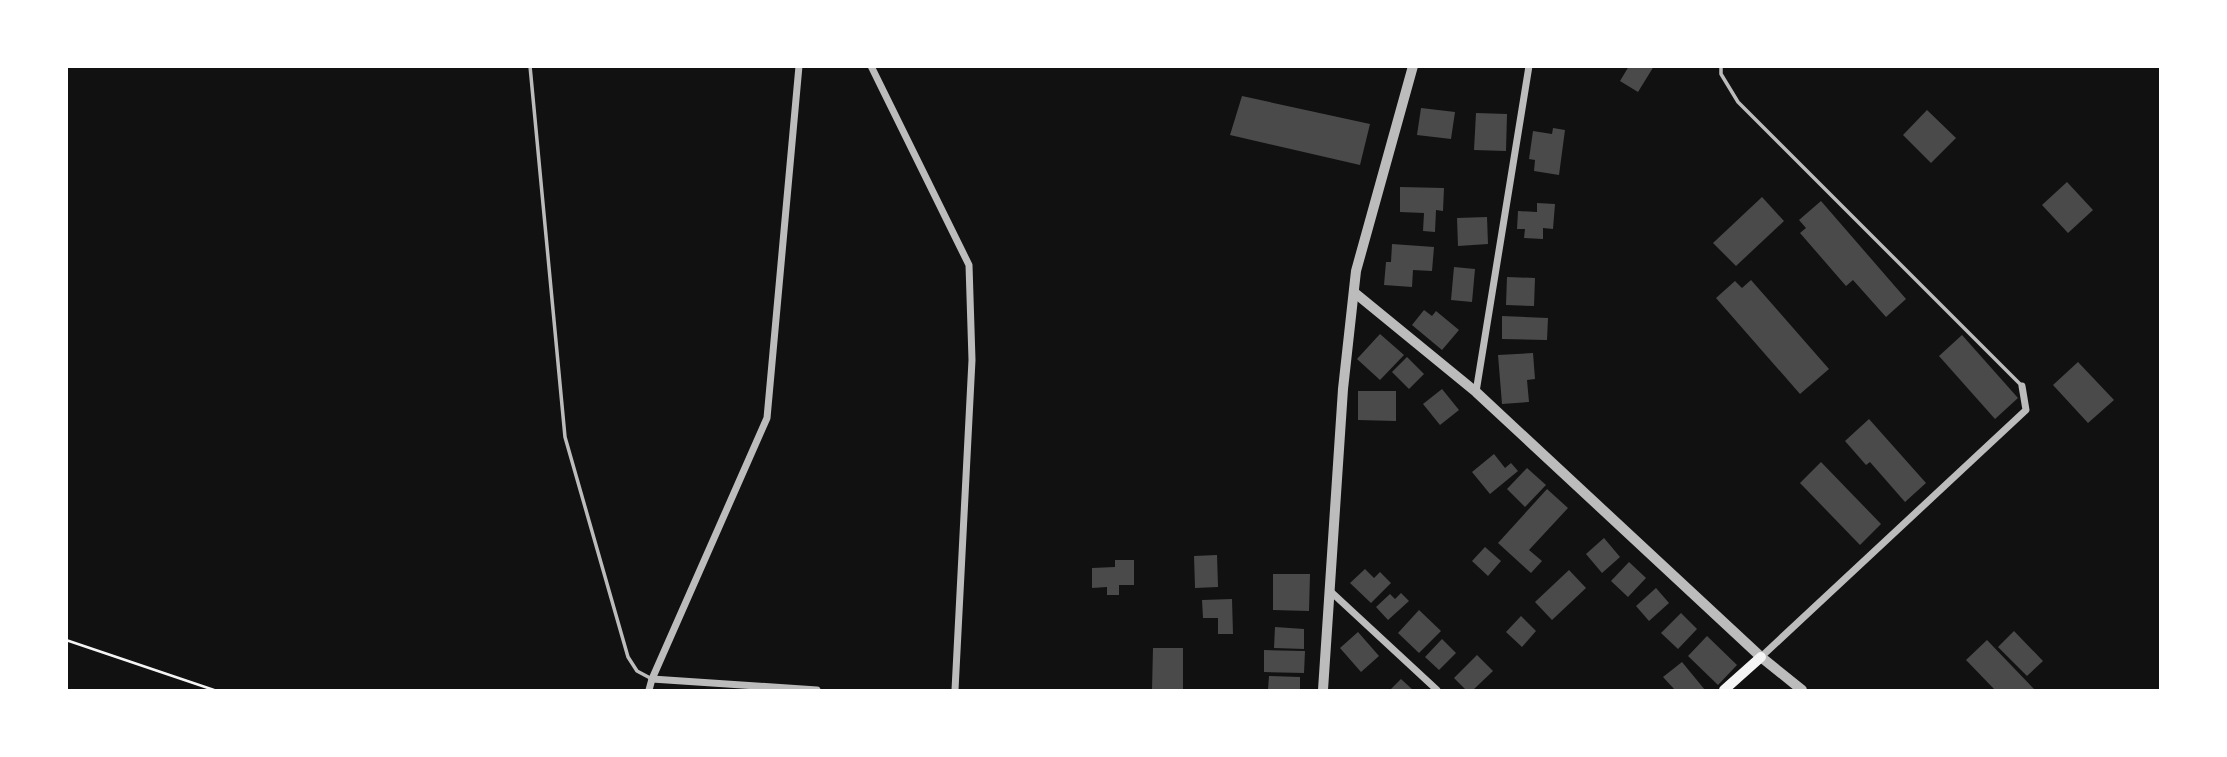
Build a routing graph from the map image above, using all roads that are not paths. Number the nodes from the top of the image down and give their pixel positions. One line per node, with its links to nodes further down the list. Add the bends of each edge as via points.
1 (530, 66): 12 (lane, via 565,437 628,657 637,671)
2 (799, 66): 12 (street, via 767,418)
3 (871, 66): 15 (street, via 970,265 972,360)
4 (1413, 66): 7 (street, via 1360,251)
5 (1529, 66): 9 (street)
6 (1721, 66): 8 (lane, via 1738,102)
7 (1355, 293): 9 (street); 10 (street, via 1343,389)
8 (2022, 386): 11 (street, via 2026,410)
9 (1476, 392): 11 (street)
10 (1329, 590): 16 (street); 17 (street)
11 (1761, 657): 18 (main road); 19 (street)
12 (652, 679): 13 (street); 14 (street)
13 (649, 691)
14 (817, 691)
15 (955, 691)
16 (1323, 691)
17 (1437, 691)
18 (1724, 691)
19 (1802, 691)

